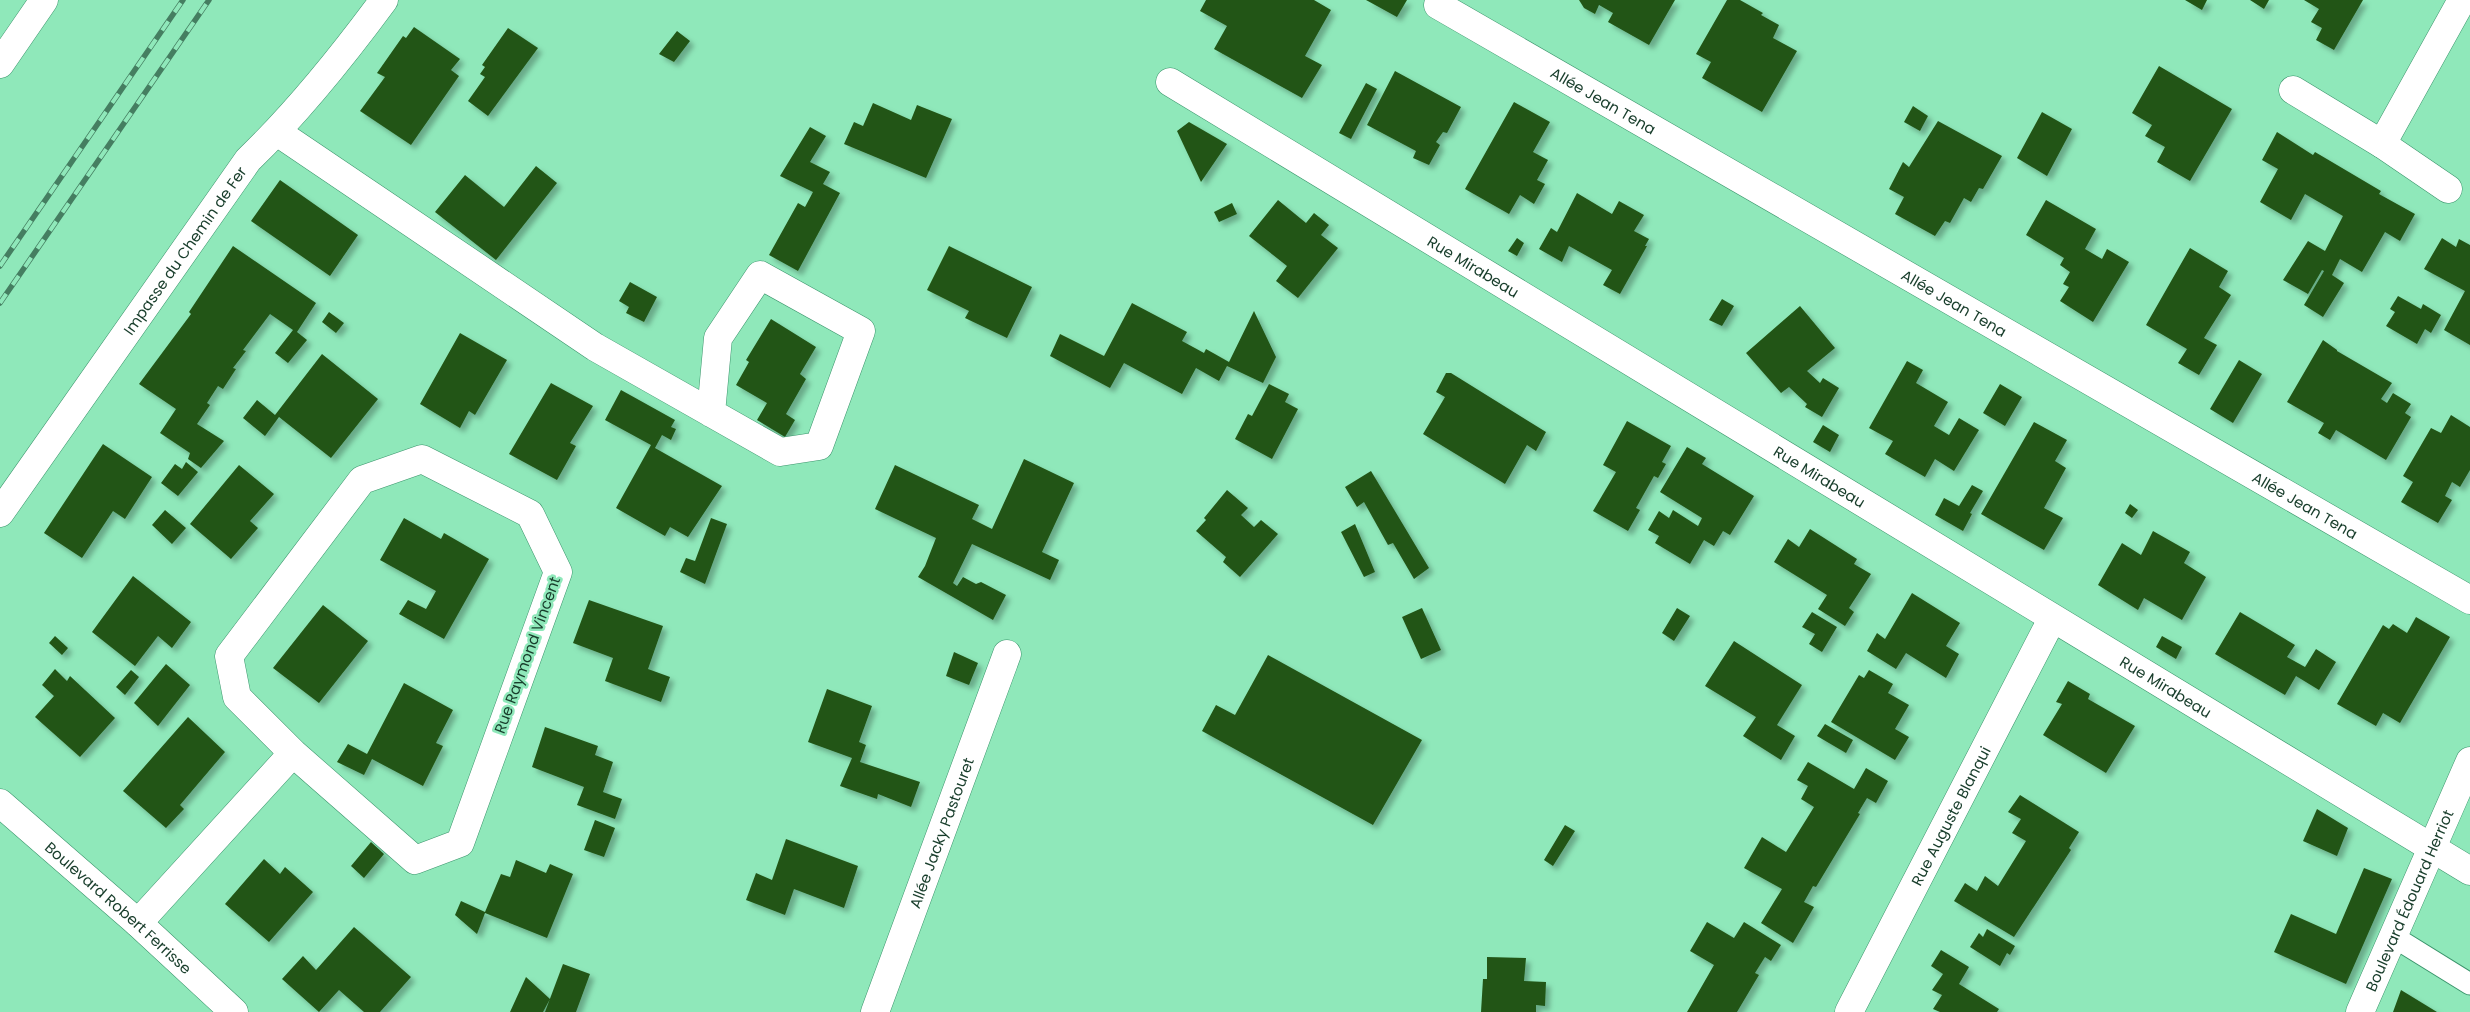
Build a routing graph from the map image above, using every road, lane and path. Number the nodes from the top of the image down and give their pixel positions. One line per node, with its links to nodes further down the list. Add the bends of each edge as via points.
1 (44, 0): 5 (street)
2 (384, 0): 8 (street, Impasse du Chemin de Fer, via 340,60)
3 (2462, 0): 9 (street)
4 (1438, 5): 13 (street, Allée Jean Tena)
5 (0, 64)
6 (1170, 82): 14 (street, Rue Mirabeau)
7 (2293, 90): 9 (street)
8 (277, 132): 11 (street, via 595,347); 12 (street, Impasse du Chemin de Fer, via 248,160)
9 (2382, 144): 10 (street)
10 (2448, 189)
11 (711, 413): 11 (street, via 780,452 819,446 861,332 760,275 718,338)
12 (0, 513)
13 (2470, 600)
14 (2052, 619): 19 (street, Rue Mirabeau); 26 (street, Rue Auguste Blanqui)
15 (1007, 654): 25 (street, Allée Jacky Pastouret)
16 (293, 753): 16 (street, Rue Raymond Vincent, via 415,860 460,843 558,572 530,514 422,459 362,480 229,656 237,697); 21 (street)
17 (2470, 761): 19 (street, Boulevard Édouard Herriot)
18 (0, 803): 21 (street, Boulevard Robert Ferrisse)
19 (2434, 847): 20 (street, Rue Mirabeau); 22 (street, Boulevard Édouard Herriot)
20 (2470, 871)
21 (138, 923): 24 (street, Boulevard Robert Ferrisse)
22 (2394, 937): 23 (lane); 27 (street, Boulevard Édouard Herriot)
23 (2470, 984)
24 (234, 1012)
25 (875, 1012)
26 (1849, 1012)
27 (2360, 1012)

